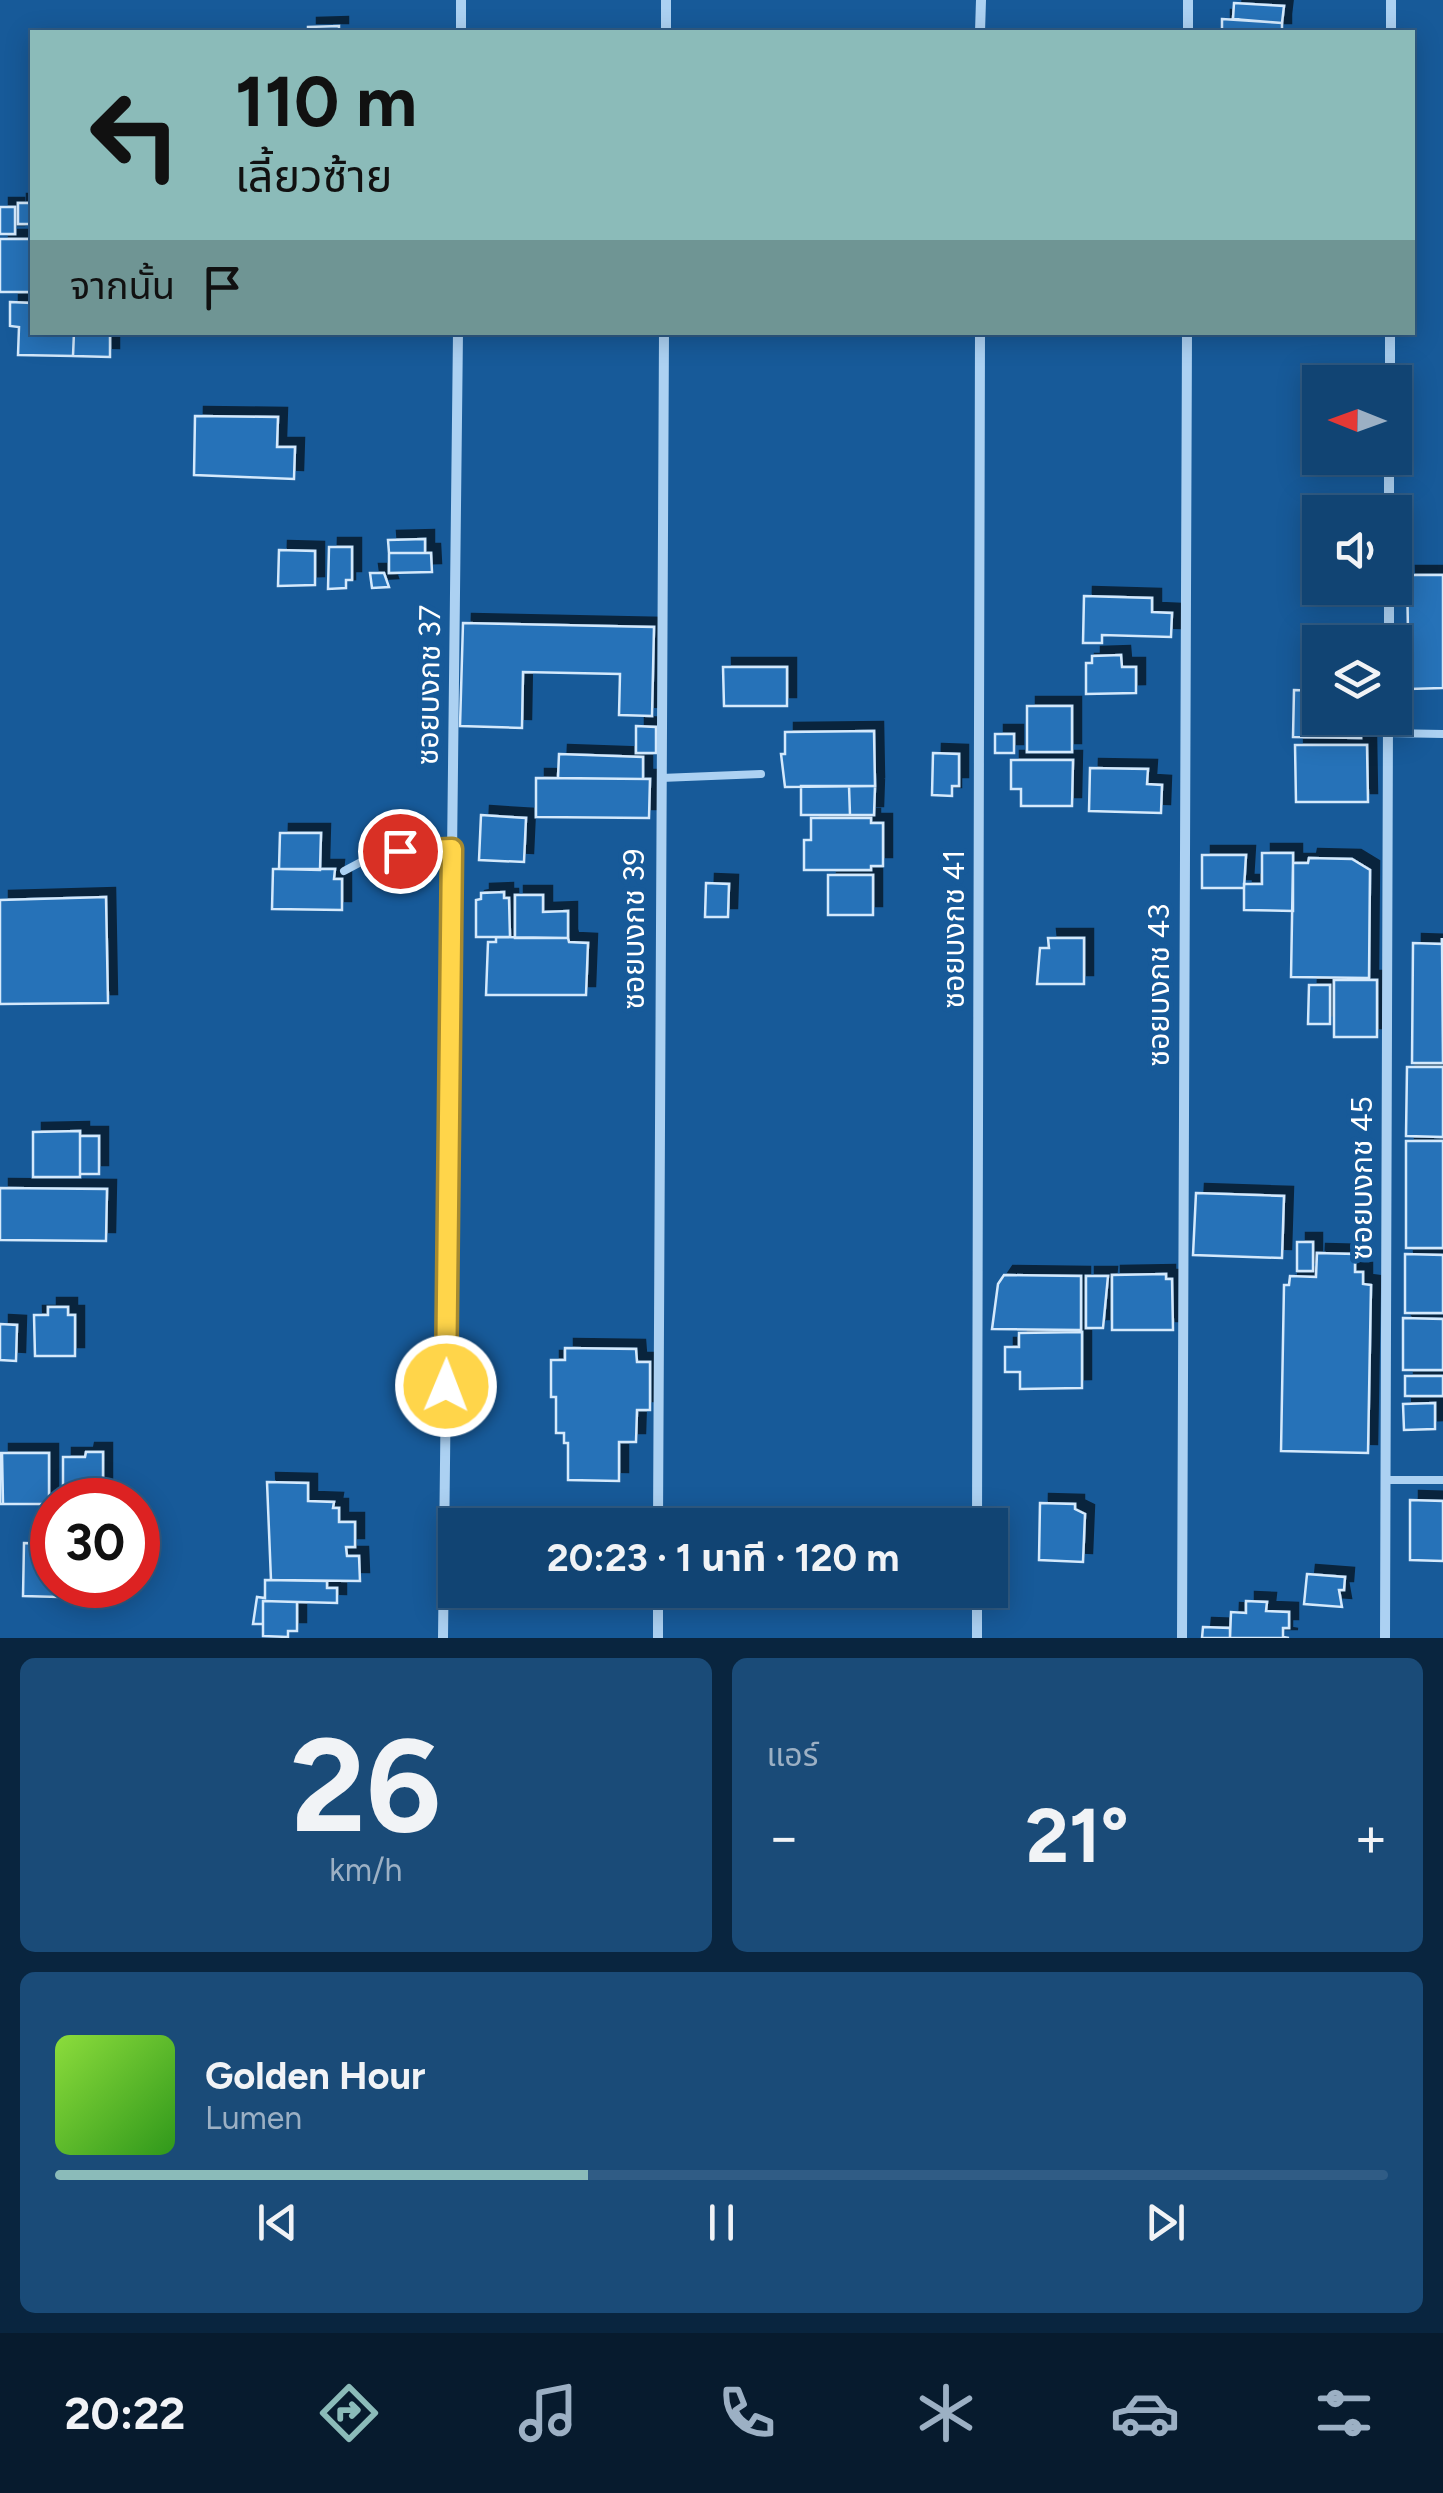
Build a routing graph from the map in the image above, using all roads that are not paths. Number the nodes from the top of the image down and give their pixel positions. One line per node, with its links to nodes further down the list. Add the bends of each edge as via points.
1 (462, 0): 6 (street)
2 (666, 0): 7 (street)
3 (980, 0): 8 (street)
4 (1188, 0): 9 (street)
5 (1391, 0): 10 (street)
6 (461, 30)
7 (666, 30)
8 (980, 30)
9 (1188, 30)
10 (1391, 30)
11 (458, 335): 22 (street, ซอยบงกช 37)
12 (664, 335): 21 (street, ซอยบงกช 39)
13 (980, 335): 27 (street, ซอยบงกช 41)
14 (1187, 335): 33 (street, ซอยบงกช 43)
15 (1390, 335): 16 (street)
16 (1390, 365)
17 (1412, 733): 18 (lane)
18 (1443, 734)
19 (1388, 735): 24 (street, ซอยบงกช 45)
20 (761, 774): 21 (lane)
21 (660, 778): 26 (street, ซอยบงกช 39)
22 (452, 849): 23 (lane, via 376,854); 30 (street, ซอยบงกช 37)
23 (344, 870)
24 (1385, 1480): 25 (lane); 34 (street, ซอยบงกช 45)
25 (1443, 1480)
26 (658, 1508)
27 (978, 1508)
28 (658, 1608): 31 (street)
29 (977, 1608): 32 (street)
30 (443, 1638)
31 (658, 1638)
32 (977, 1638)
33 (1182, 1638)
34 (1385, 1638)

